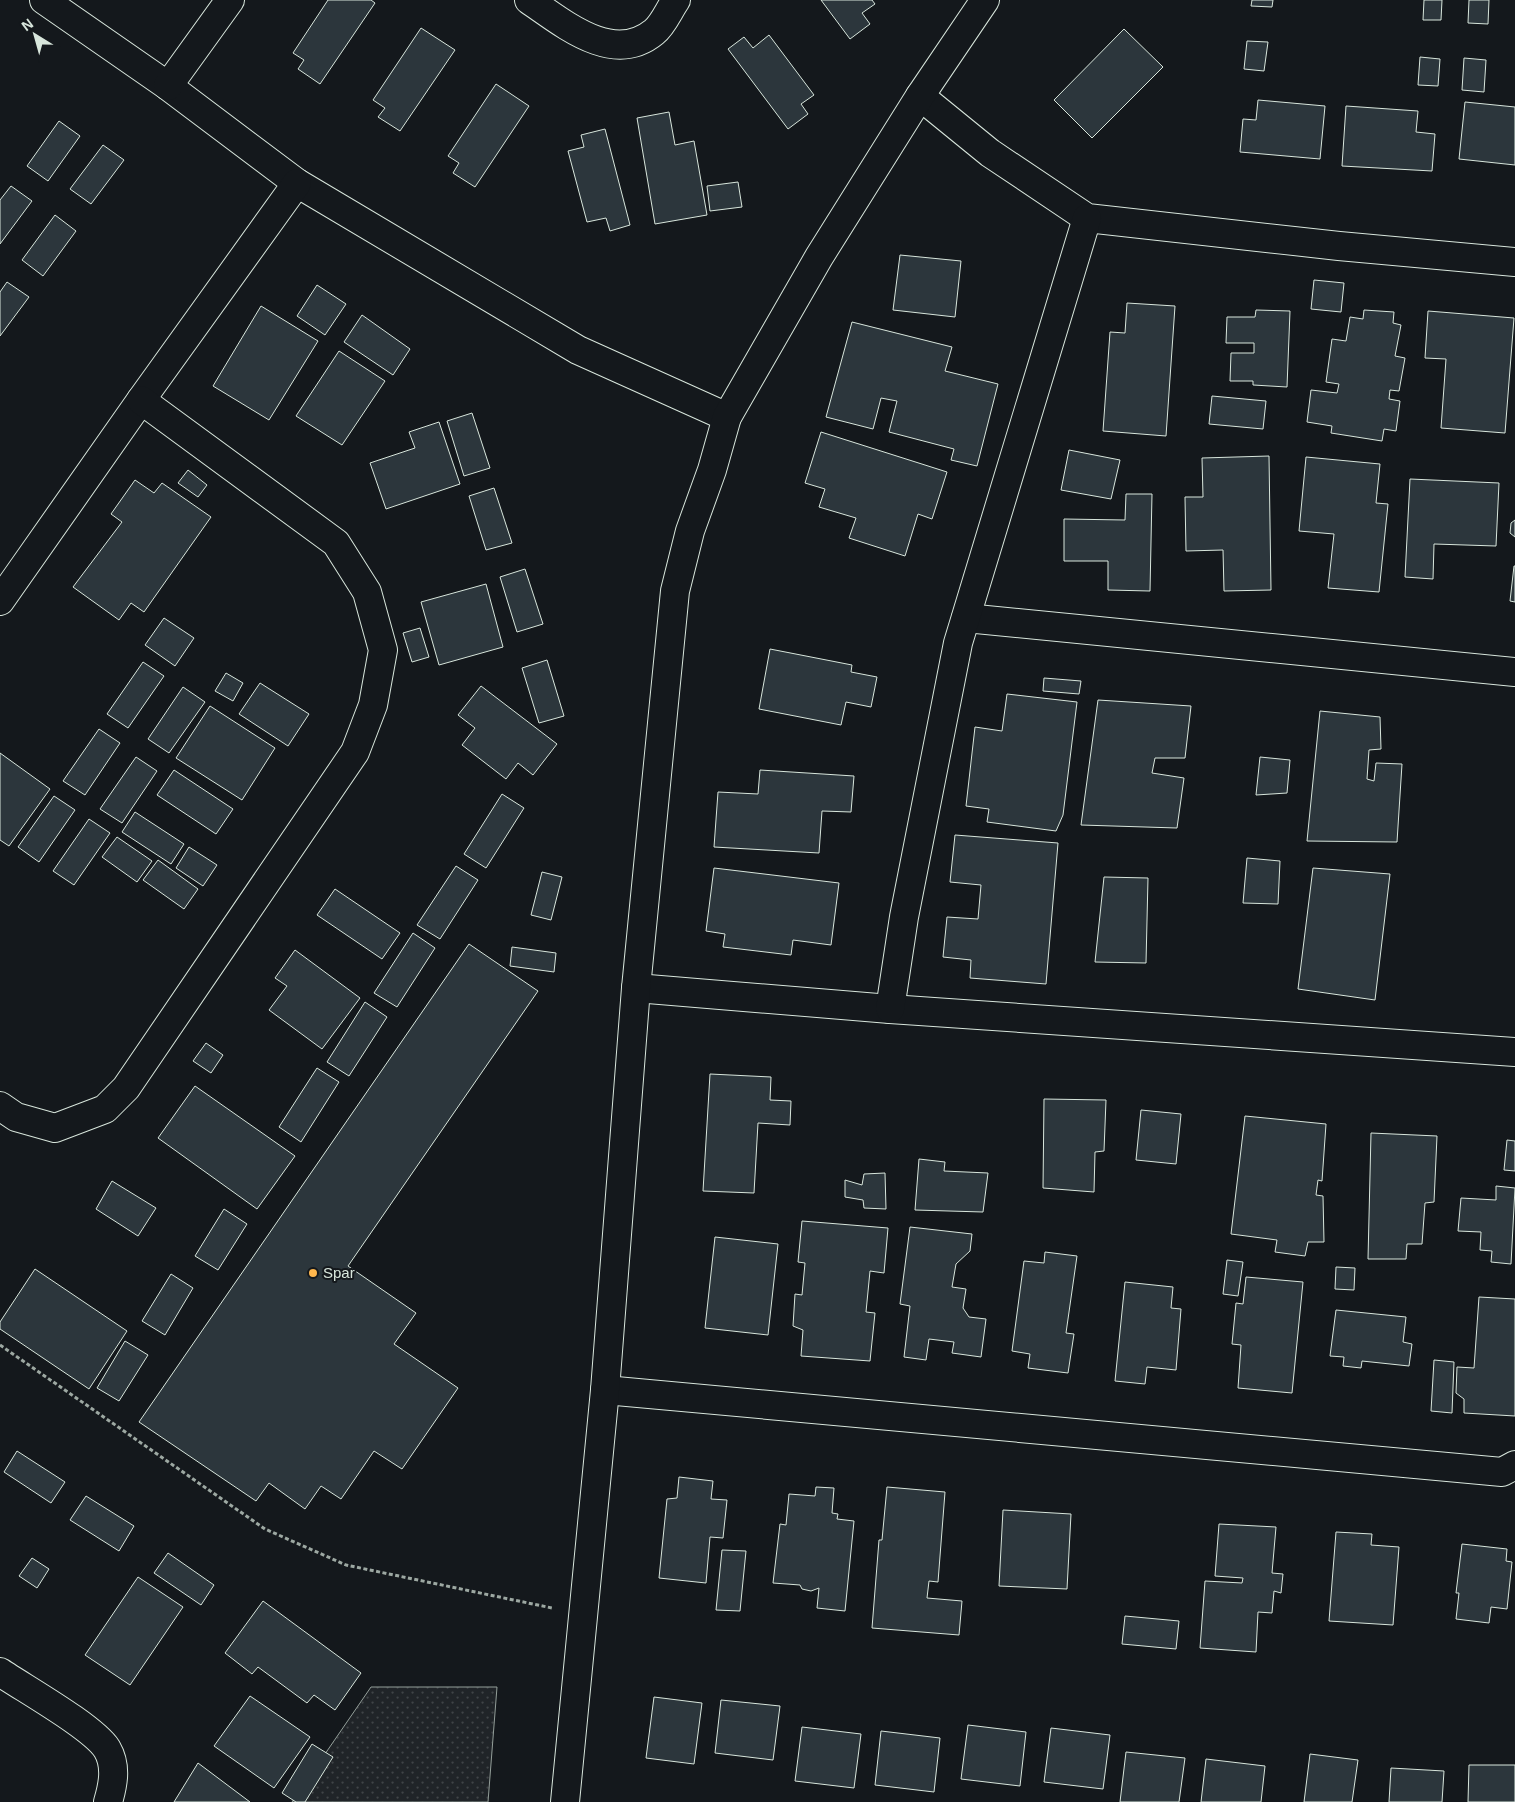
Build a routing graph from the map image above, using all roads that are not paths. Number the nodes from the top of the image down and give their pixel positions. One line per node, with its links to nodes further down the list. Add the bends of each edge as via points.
1 (44, 0): 6 (street)
2 (230, 0): 6 (street)
3 (529, 0): 4 (street, via 576,32 608,45 634,43 655,32)
4 (676, 0)
5 (985, 0): 7 (street)
6 (168, 86): 8 (street)
7 (920, 96): 9 (street, via 990,153); 12 (street, via 819,257)
8 (297, 183): 11 (street); 12 (street, via 578,350)
9 (1087, 218): 10 (street); 14 (street)
10 (1515, 262)
11 (140, 400): 13 (street); 19 (street, via 336,543 367,592 383,650 373,705 355,752 126,1088 105,1109 55,1128 16,1117)
12 (727, 417): 16 (street, via 690,531 676,591)
13 (0, 601)
14 (966, 618): 15 (street); 17 (street, via 958,643 904,917)
15 (1515, 672)
16 (636, 988): 17 (street); 20 (street)
17 (890, 1009): 18 (street)
18 (1515, 1052)
19 (0, 1106)
20 (605, 1390): 21 (street, via 1502,1472); 24 (street)
21 (1515, 1466)
22 (0, 1672): 23 (street, via 94,1734 108,1750 113,1766 113,1786)
23 (108, 1802)
24 (564, 1802)

